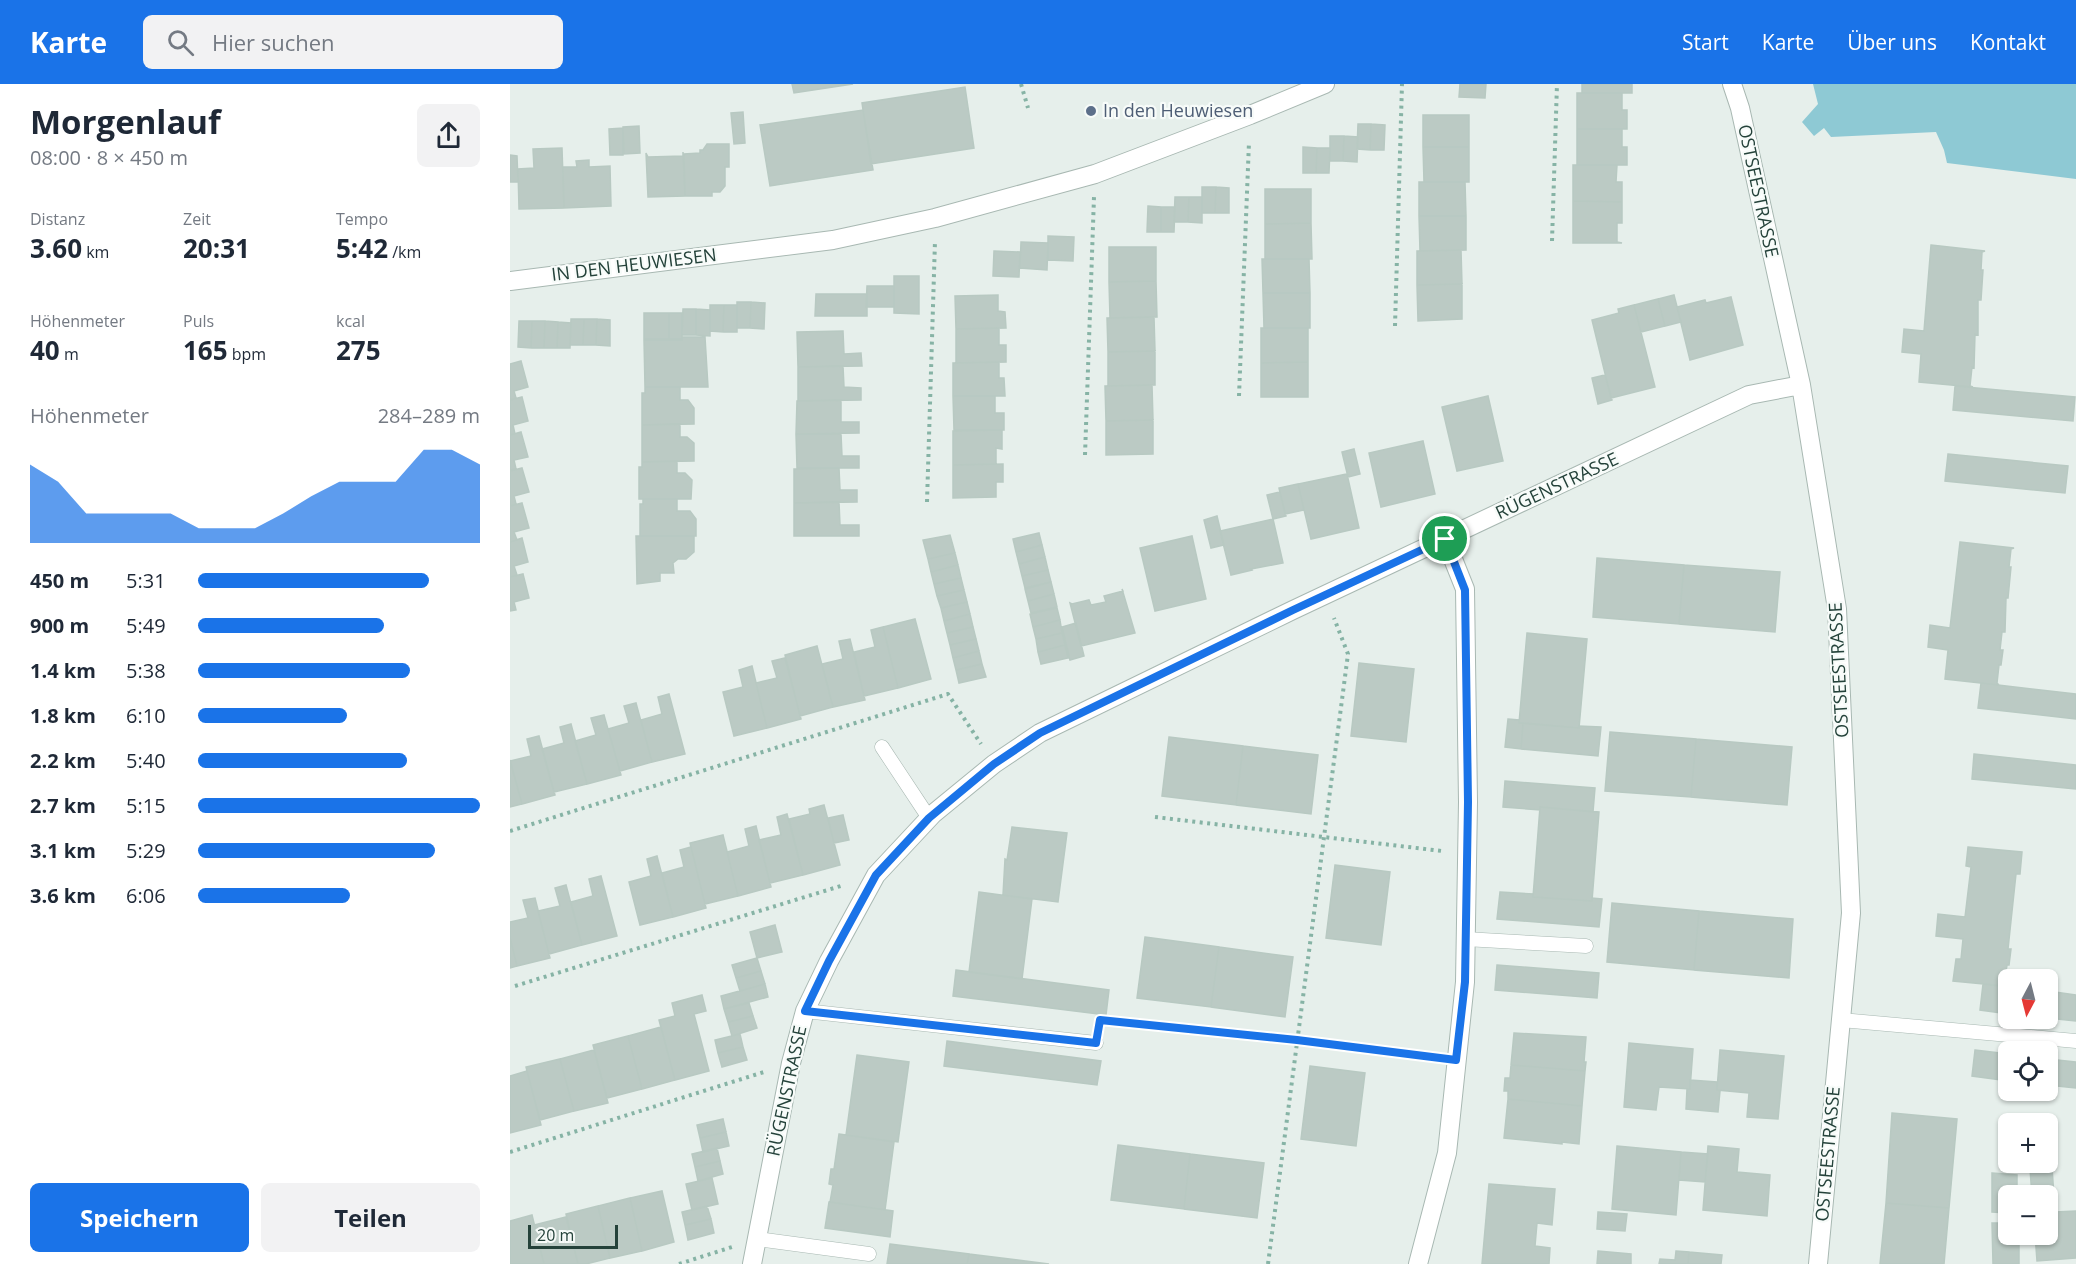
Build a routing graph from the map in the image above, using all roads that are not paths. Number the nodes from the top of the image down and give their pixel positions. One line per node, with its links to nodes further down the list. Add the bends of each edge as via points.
1 (1325, 84): 3 (street, IN DEN HEUWIESEN, via 1095,174 935,218 833,240)
2 (1732, 84): 4 (street, OSTSEESTRASSE)
3 (510, 281)
4 (1801, 386): 5 (street, RÜGENSTRASSE, via 1749,395); 11 (street, OSTSEESTRASSE, via 1837,609 1851,913)
5 (1445, 539): 7 (street, RÜGENSTRASSE, via 1040,733 994,764); 8 (street, via 1465,590)
6 (882, 747): 7 (lane)
7 (929, 818): 10 (street, RÜGENSTRASSE, via 876,875)
8 (1466, 939): 9 (lane); 17 (street, via 1447,1153)
9 (1586, 946)
10 (805, 1011): 13 (lane); 14 (street, RÜGENSTRASSE)
11 (1841, 1020): 12 (lane); 18 (street, OSTSEESTRASSE)
12 (2076, 1041)
13 (1096, 1043)
14 (757, 1239): 15 (lane); 16 (street, RÜGENSTRASSE)
15 (870, 1254)
16 (752, 1264)
17 (1418, 1264)
18 (1818, 1264)

